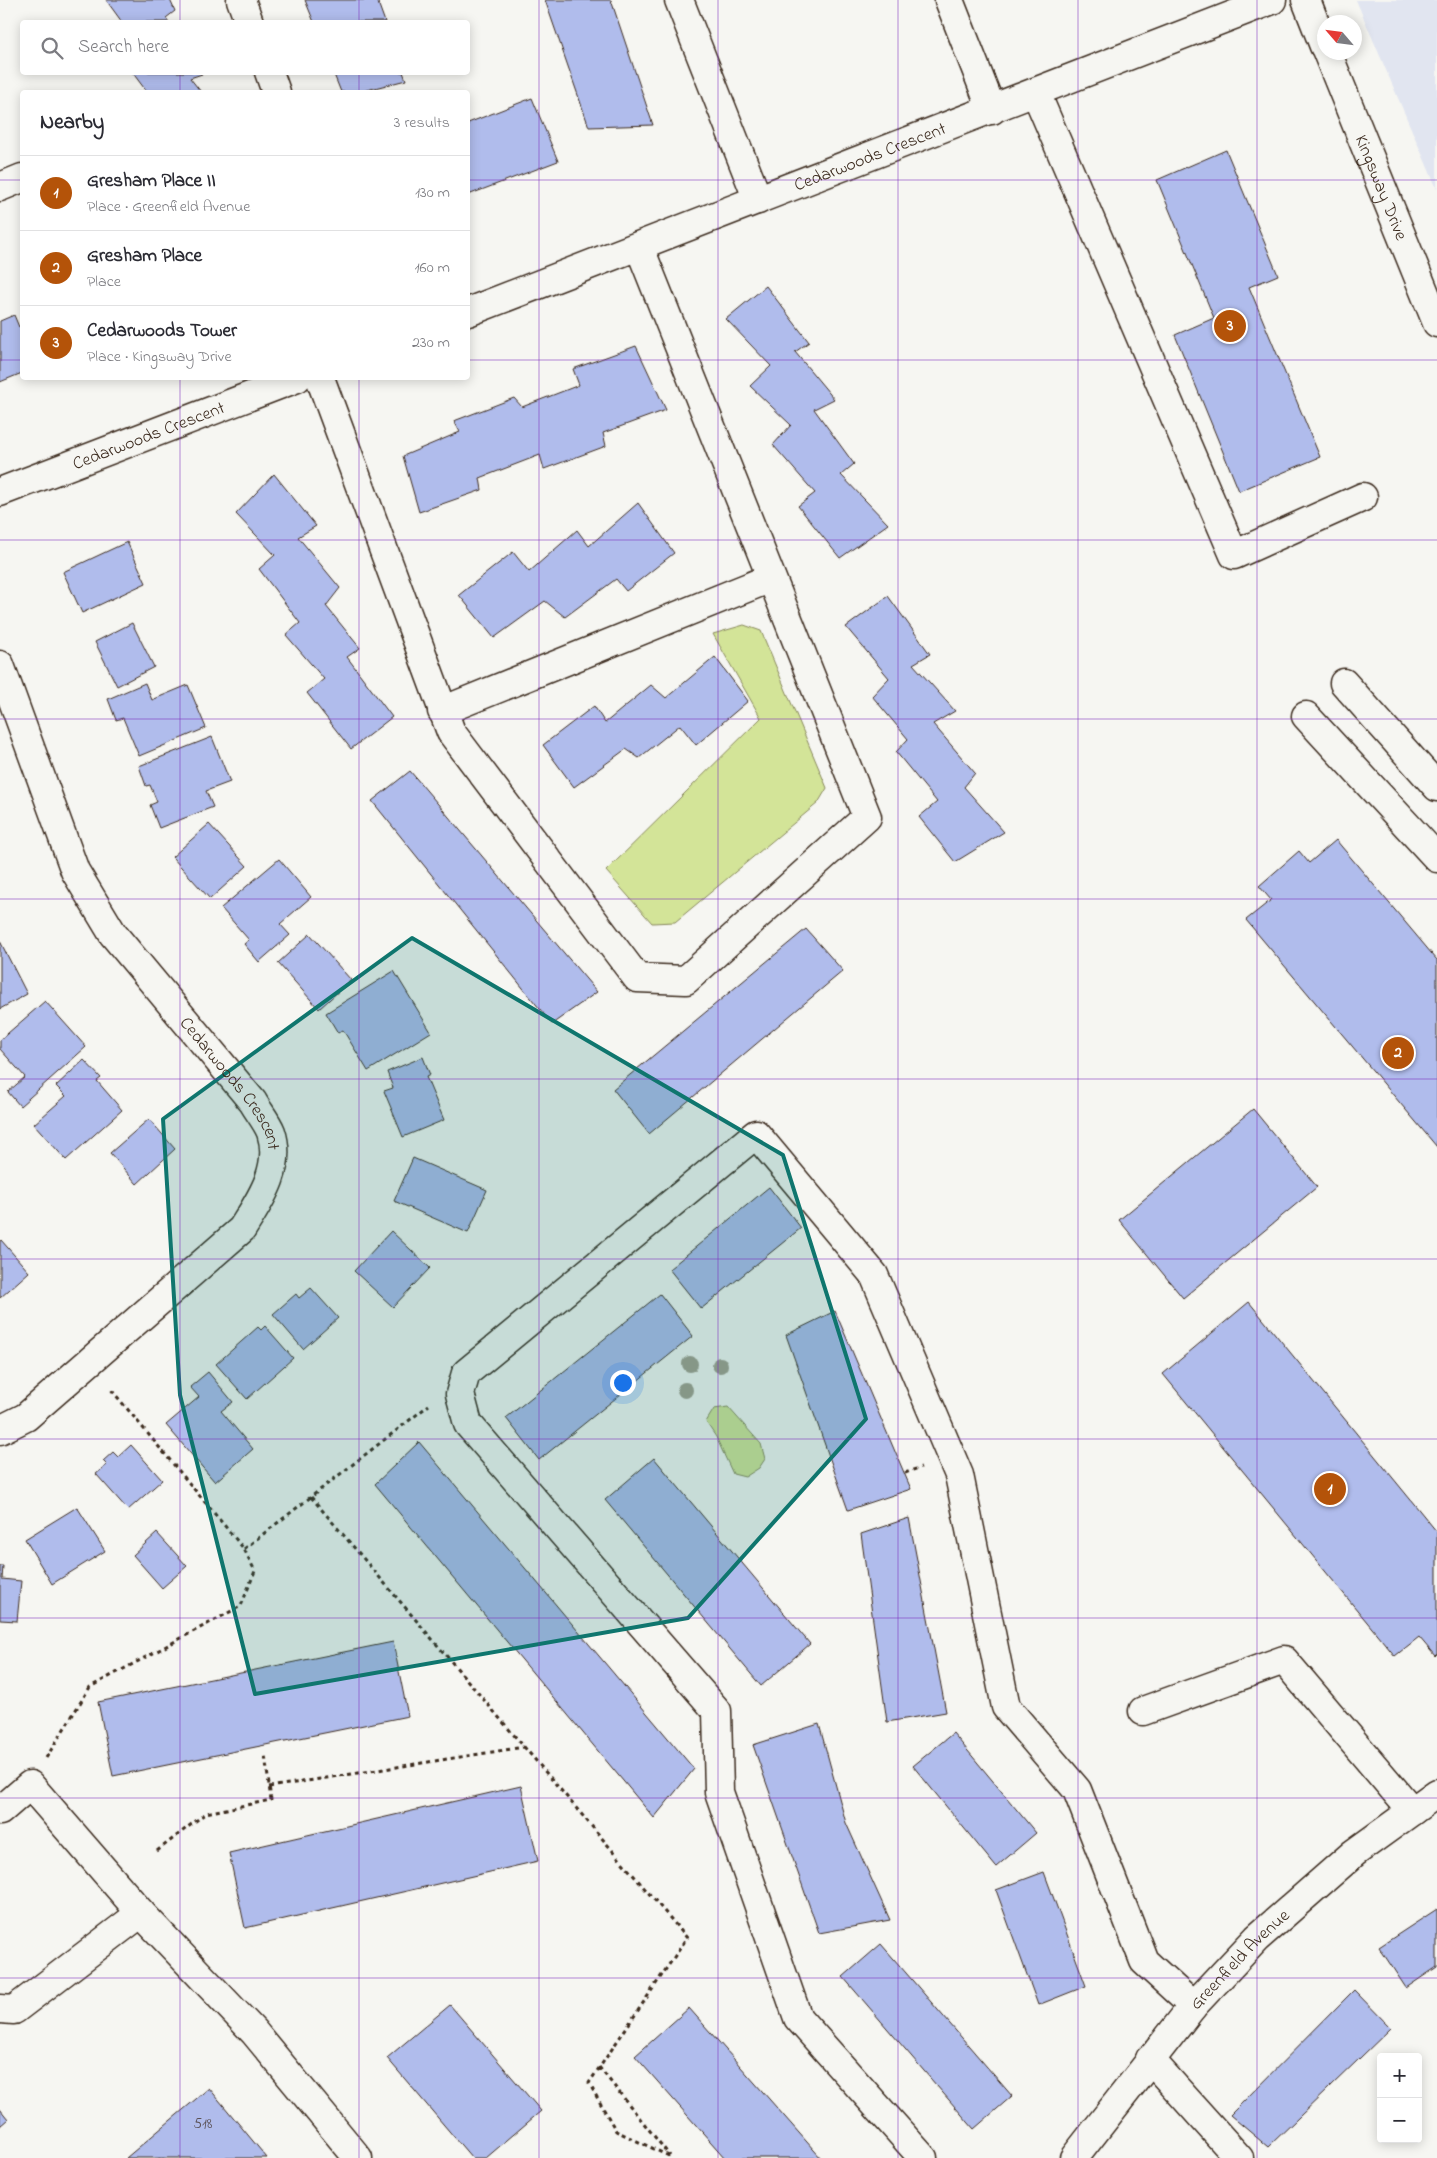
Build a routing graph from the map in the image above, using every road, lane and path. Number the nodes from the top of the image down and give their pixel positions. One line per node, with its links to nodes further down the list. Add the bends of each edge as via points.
1 (241, 0): 6 (street)
2 (679, 0): 15 (street)
3 (949, 0): 12 (street)
4 (1272, 0): 11 (street, Cedarwoods Crescent)
5 (1306, 0): 7 (street)
6 (248, 20)
7 (1317, 28)
8 (1330, 60): 18 (street, Kingsway Drive)
9 (270, 75): 10 (street)
10 (275, 90)
11 (1036, 93): 12 (street, Cedarwoods Crescent); 22 (street, via 1234,555)
12 (992, 110): 15 (street, Cedarwoods Crescent)
13 (20, 179): 14 (street)
14 (0, 187)
15 (758, 200): 16 (street, Cedarwoods Crescent)
16 (639, 246): 17 (street, Cedarwoods Crescent); 23 (street)
17 (470, 311)
18 (1437, 323)
19 (292, 380): 21 (street, Cedarwoods Crescent)
20 (321, 380): 26 (street)
21 (0, 492)
22 (1363, 497)
23 (772, 578): 26 (street); 26 (street, via 867,817 686,980 637,978 450,732)
24 (0, 665): 30 (street, Cedarwoods Crescent, via 75,871 113,934 253,1102 271,1132 274,1158 267,1191 242,1229)
25 (1344, 683): 28 (street)
26 (442, 711)
27 (1306, 716): 29 (street)
28 (1437, 786)
29 (1437, 858)
30 (88, 1363): 32 (street, Cedarwoods Crescent, via 26,1416); 34 (path)
31 (460, 1394): 33 (path, via 428,1406); 45 (street, via 466,1373 756,1134 874,1275 959,1475 1006,1707 1077,1790 1144,1961); 51 (street, via 468,1424 717,1711 719,1792 798,2018)
32 (0, 1430)
33 (311, 1497): 34 (path); 36 (path)
34 (244, 1549): 38 (path, via 255,1571 241,1606 90,1687)
35 (1143, 1711): 42 (street, via 1284,1660)
36 (524, 1747): 39 (path); 48 (path, via 687,1938)
37 (265, 1755): 39 (path)
38 (30, 1784): 41 (street); 44 (street)
39 (269, 1786): 43 (path, via 270,1800 206,1813)
40 (1437, 1792): 42 (street, Greenfield Avenue)
41 (0, 1811)
42 (1412, 1811): 45 (street, Greenfield Avenue, via 1354,1854 1256,1938)
43 (157, 1851)
44 (142, 1913): 46 (street, via 14,2010); 50 (street, via 254,2032)
45 (1193, 2006): 47 (street, Greenfield Avenue)
46 (0, 2009)
47 (1150, 2060): 52 (street, Greenfield Avenue); 53 (street)
48 (599, 2067): 49 (path); 49 (path, via 589,2083 616,2131)
49 (672, 2157)
50 (358, 2158)
51 (922, 2158)
52 (1074, 2158)
53 (1238, 2158)

